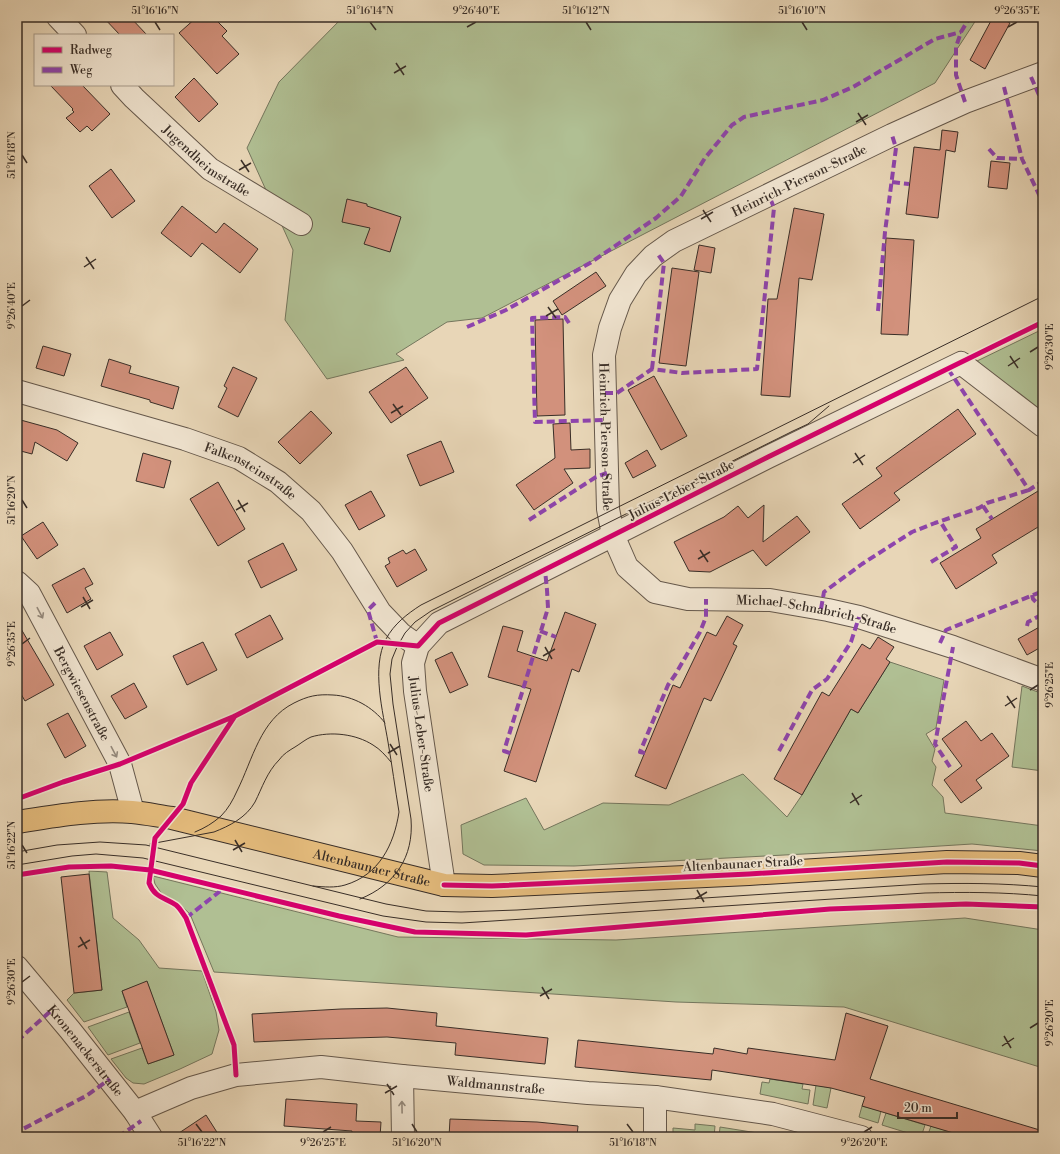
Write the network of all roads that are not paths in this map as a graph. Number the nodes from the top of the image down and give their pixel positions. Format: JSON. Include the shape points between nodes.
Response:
{"nodes":[{"id":1,"x":58,"y":17,"type":"edge"},
{"id":2,"x":74,"y":34,"type":"edge"},
{"id":3,"x":1043,"y":73,"type":"edge"},
{"id":4,"x":123,"y":86,"type":"edge"},
{"id":5,"x":301,"y":224,"type":"dead end"},
{"id":6,"x":17,"y":391,"type":"edge"},
{"id":7,"x":1043,"y":426,"type":"edge"},
{"id":8,"x":613,"y":535,"type":"junction"},
{"id":9,"x":17,"y":582,"type":"edge"},
{"id":10,"x":418,"y":646,"type":"junction"},
{"id":11,"x":1043,"y":680,"type":"edge"},
{"id":12,"x":133,"y":812,"type":"junction"},
{"id":13,"x":17,"y":822,"type":"edge"},
{"id":14,"x":1043,"y":866,"type":"edge"},
{"id":15,"x":444,"y":885,"type":"junction"},
{"id":16,"x":17,"y":967,"type":"edge"},
{"id":17,"x":402,"y":1076,"type":"junction"},
{"id":18,"x":654,"y":1097,"type":"junction"},
{"id":19,"x":135,"y":1112,"type":"junction"},
{"id":20,"x":151,"y":1137,"type":"edge"},
{"id":21,"x":403,"y":1137,"type":"edge"},
{"id":22,"x":655,"y":1137,"type":"edge"},
{"id":23,"x":860,"y":1137,"type":"edge"}],
"edges":[{"from":1,"to":2,"type":"street"},
{"from":3,"to":8,"type":"street","name":"Heinrich-Pierson-Straße","via":[[983,94],[885,138],[674,241],[653,256],[636,274],[620,300],[604,355],[608,509]]},
{"from":4,"to":5,"type":"street","name":"Jugendheimstraße","via":[[210,169]]},
{"from":6,"to":10,"type":"street","name":"Falkensteinstraße","via":[[185,439],[239,458],[278,482],[311,511],[342,551],[380,612],[401,634]]},
{"from":7,"to":8,"type":"street","name":"Julius-Leber-Straße","via":[[961,363]]},
{"from":8,"to":10,"type":"street","name":"Julius-Leber-Straße","via":[[439,623]]},
{"from":8,"to":11,"type":"street","name":"Michael-Schnabrich-Straße","via":[[627,567],[655,592],[688,599],[770,600],[859,617]]},
{"from":9,"to":12,"type":"street","name":"Bergwiesenstraße","one_way":true,"via":[[29,593],[120,764]]},
{"from":10,"to":15,"type":"street","name":"Julius-Leber-Straße","via":[[413,663],[415,691]]},
{"from":12,"to":13,"type":"main road","name":"Altenbaunaer Straße","via":[[100,811]]},
{"from":12,"to":15,"type":"main road","name":"Altenbaunaer Straße","via":[[172,818]]},
{"from":14,"to":15,"type":"main road","name":"Altenbaunaer Straße","via":[[947,862],[492,886]]},
{"from":16,"to":19,"type":"street","name":"Kronenackerstraße"},
{"from":17,"to":18,"type":"street","name":"Waldmannstraße"},
{"from":17,"to":19,"type":"street","name":"Waldmannstraße","via":[[321,1067],[236,1075],[191,1088]]},
{"from":21,"to":17,"type":"street","one_way":true},
{"from":18,"to":22,"type":"street"},
{"from":18,"to":23,"type":"street","name":"Waldmannstraße","via":[[773,1114]]},
{"from":19,"to":20,"type":"street","name":"Kronenackerstraße"}]}
